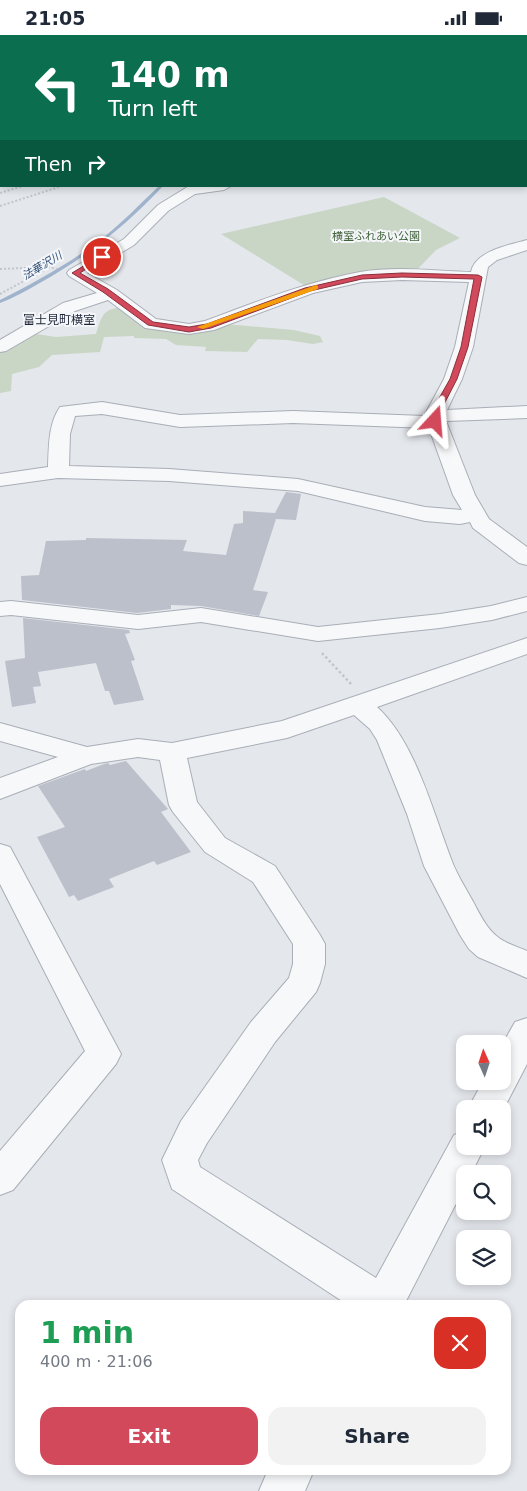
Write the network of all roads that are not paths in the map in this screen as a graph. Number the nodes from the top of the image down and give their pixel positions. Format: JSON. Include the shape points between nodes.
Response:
{"nodes":[{"id":1,"x":217,"y":187,"type":"edge"},
{"id":2,"x":527,"y":245,"type":"edge"},
{"id":3,"x":478,"y":277,"type":"junction"},
{"id":4,"x":111,"y":295,"type":"junction"},
{"id":5,"x":0,"y":347,"type":"edge"},
{"id":6,"x":527,"y":412,"type":"edge"},
{"id":7,"x":434,"y":419,"type":"junction"},
{"id":8,"x":58,"y":472,"type":"junction"},
{"id":9,"x":0,"y":480,"type":"edge"},
{"id":10,"x":476,"y":515,"type":"junction"},
{"id":11,"x":527,"y":558,"type":"edge"},
{"id":12,"x":527,"y":604,"type":"edge"},
{"id":13,"x":0,"y":609,"type":"edge"},
{"id":14,"x":527,"y":645,"type":"edge"},
{"id":15,"x":362,"y":702,"type":"junction"},
{"id":16,"x":0,"y":732,"type":"edge"},
{"id":17,"x":172,"y":752,"type":"junction"},
{"id":18,"x":86,"y":756,"type":"junction"},
{"id":19,"x":0,"y":789,"type":"edge"},
{"id":20,"x":0,"y":855,"type":"edge"},
{"id":21,"x":527,"y":965,"type":"edge"},
{"id":22,"x":527,"y":1031,"type":"edge"},
{"id":23,"x":511,"y":1062,"type":"edge"},
{"id":24,"x":462,"y":1155,"type":"edge"},
{"id":25,"x":0,"y":1178,"type":"edge"},
{"id":26,"x":375,"y":1300,"type":"edge"},
{"id":27,"x":386,"y":1300,"type":"edge"},
{"id":28,"x":289,"y":1475,"type":"edge"},
{"id":29,"x":280,"y":1491,"type":"edge"}],
"edges":[{"from":1,"to":4,"type":"street","via":[[190,191],[163,208],[130,242],[75,273]]},
{"from":2,"to":3,"type":"street","via":[[491,257],[480,265]]},
{"from":3,"to":4,"type":"street","via":[[362,277],[308,289],[208,326],[189,329],[151,324]]},
{"from":3,"to":7,"type":"street","via":[[464,347]]},
{"from":4,"to":5,"type":"street","via":[[69,307]]},
{"from":6,"to":7,"type":"street"},
{"from":7,"to":8,"type":"street","via":[[293,417],[180,421],[102,408],[67,411],[60,434]]},
{"from":7,"to":10,"type":"street","via":[[464,495]]},
{"from":8,"to":9,"type":"street"},
{"from":8,"to":10,"type":"street","via":[[170,475],[298,485],[425,514]]},
{"from":10,"to":11,"type":"street","via":[[481,523]]},
{"from":12,"to":13,"type":"street","via":[[440,621],[318,634],[201,615],[138,622]]},
{"from":14,"to":15,"type":"street"},
{"from":15,"to":17,"type":"street","via":[[287,729]]},
{"from":15,"to":21,"type":"street","via":[[390,737],[422,814],[439,866],[471,927],[489,948]]},
{"from":16,"to":18,"type":"street"},
{"from":17,"to":18,"type":"street","via":[[138,748]]},
{"from":17,"to":26,"type":"street","via":[[183,805],[215,845],[264,874],[309,945],[304,983],[263,1032],[194,1131],[180,1160],[185,1177]]},
{"from":18,"to":19,"type":"street"},
{"from":20,"to":25,"type":"street","via":[[104,1054]]},
{"from":22,"to":23,"type":"street"},
{"from":24,"to":27,"type":"street"},
{"from":28,"to":29,"type":"street"}]}
